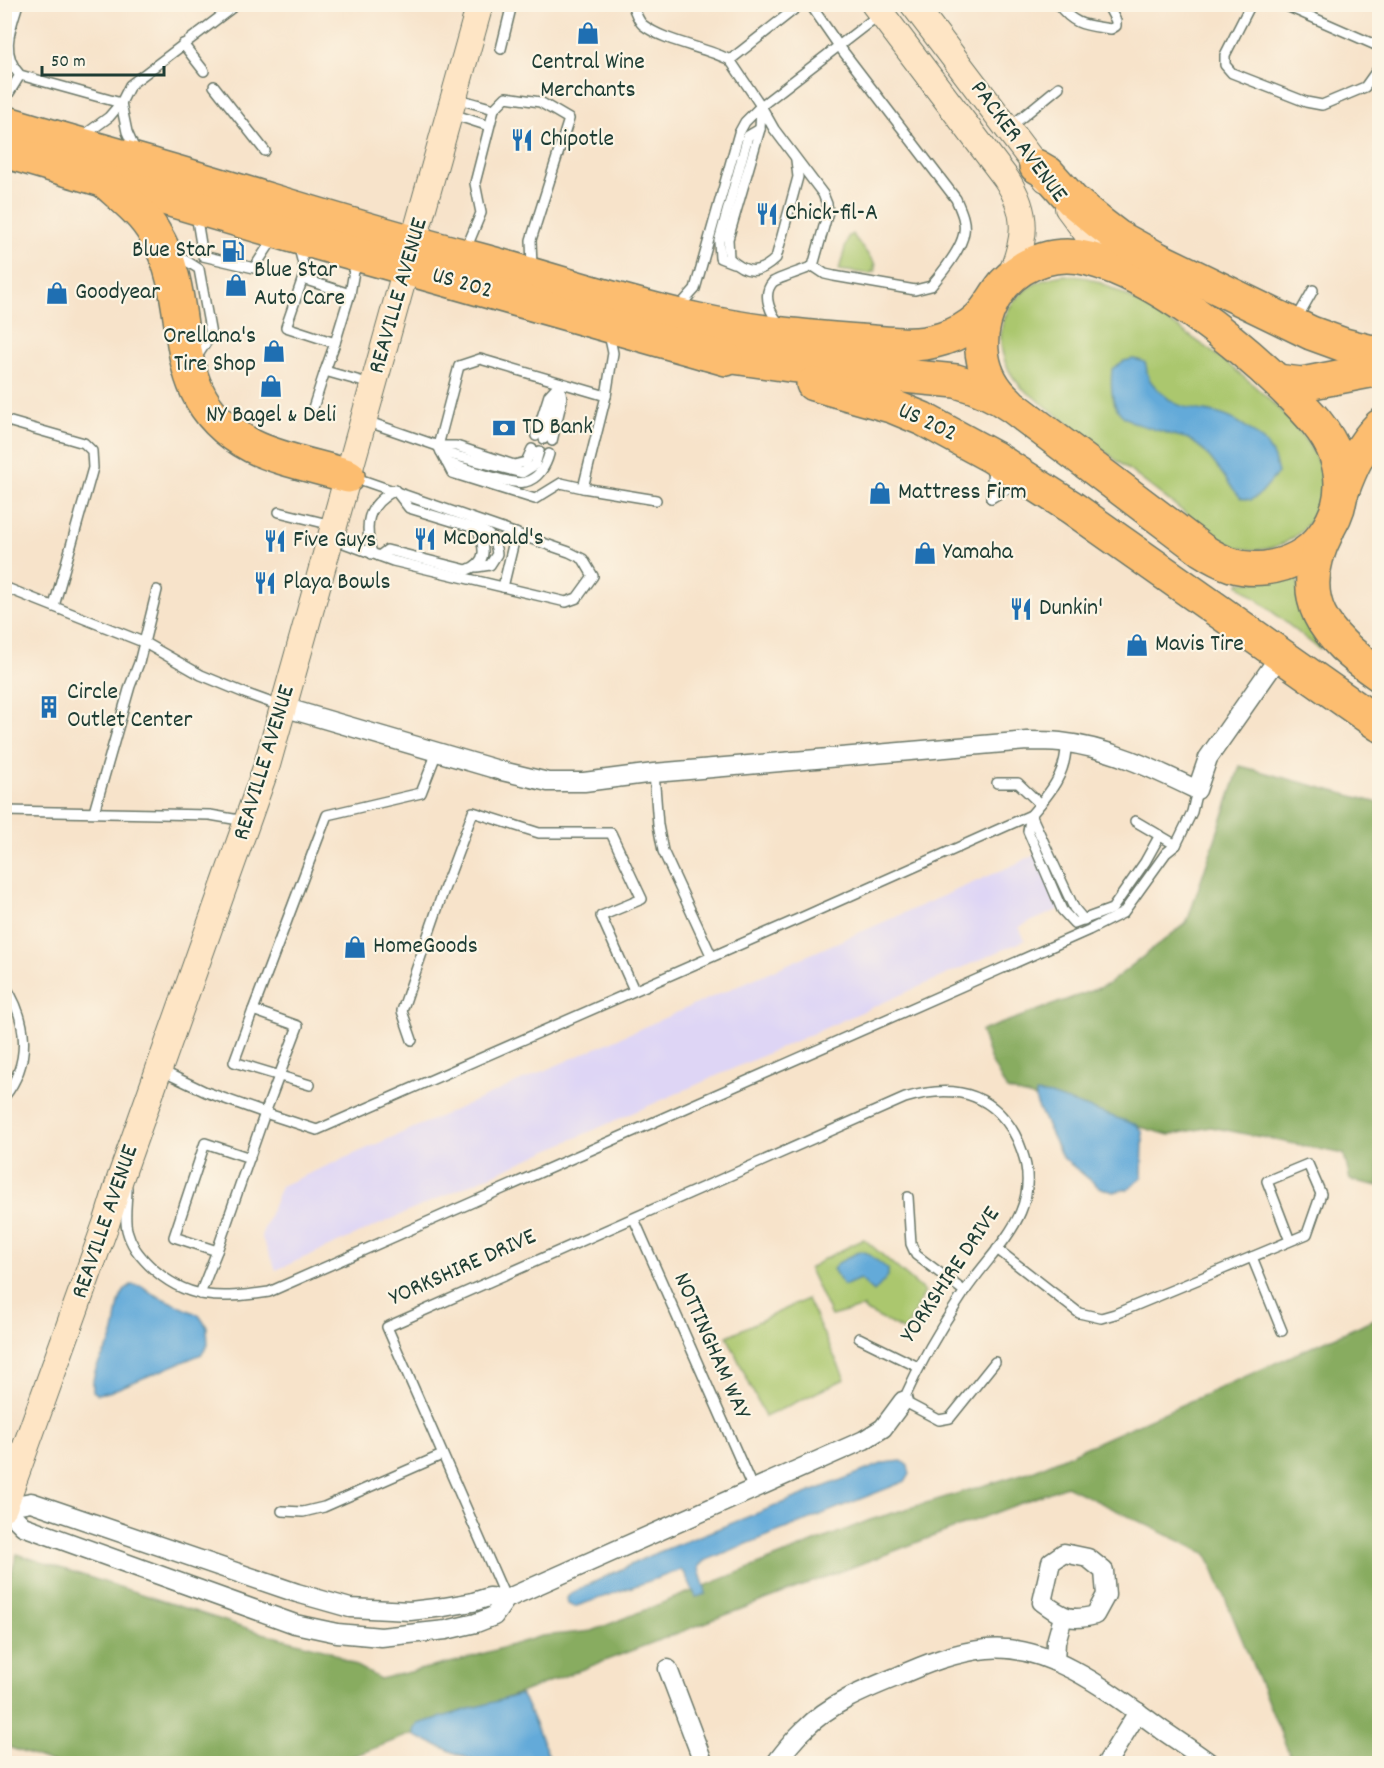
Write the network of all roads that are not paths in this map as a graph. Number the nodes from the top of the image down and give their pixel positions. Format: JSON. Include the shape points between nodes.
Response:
{"nodes":[{"id":1,"x":18,"y":4,"type":"edge"},
{"id":2,"x":237,"y":4,"type":"edge"},
{"id":3,"x":480,"y":4,"type":"edge"},
{"id":4,"x":512,"y":4,"type":"edge"},
{"id":5,"x":632,"y":4,"type":"edge"},
{"id":6,"x":801,"y":4,"type":"edge"},
{"id":7,"x":810,"y":4,"type":"edge"},
{"id":8,"x":913,"y":4,"type":"edge"},
{"id":9,"x":1058,"y":4,"type":"edge"},
{"id":10,"x":1107,"y":4,"type":"edge"},
{"id":11,"x":1251,"y":4,"type":"edge"},
{"id":12,"x":1282,"y":4,"type":"edge"},
{"id":13,"x":877,"y":9,"type":"edge"},
{"id":14,"x":183,"y":44,"type":"junction"},
{"id":15,"x":839,"y":46,"type":"junction"},
{"id":16,"x":1380,"y":47,"type":"edge"},
{"id":17,"x":501,"y":49,"type":"dead end"},
{"id":18,"x":730,"y":60,"type":"junction"},
{"id":19,"x":1380,"y":66,"type":"edge"},
{"id":20,"x":204,"y":71,"type":"dead end"},
{"id":21,"x":20,"y":75,"type":"junction"},
{"id":22,"x":214,"y":86,"type":"dead end"},
{"id":23,"x":1059,"y":87,"type":"dead end"},
{"id":24,"x":4,"y":101,"type":"edge"},
{"id":25,"x":122,"y":103,"type":"junction"},
{"id":26,"x":452,"y":106,"type":"junction"},
{"id":27,"x":761,"y":106,"type":"junction"},
{"id":28,"x":494,"y":109,"type":"junction"},
{"id":29,"x":1001,"y":120,"type":"junction"},
{"id":30,"x":4,"y":122,"type":"edge"},
{"id":31,"x":489,"y":126,"type":"junction"},
{"id":32,"x":970,"y":132,"type":"junction"},
{"id":33,"x":758,"y":134,"type":"junction"},
{"id":34,"x":779,"y":136,"type":"junction"},
{"id":35,"x":74,"y":143,"type":"junction"},
{"id":36,"x":4,"y":151,"type":"edge"},
{"id":37,"x":265,"y":151,"type":"dead end"},
{"id":38,"x":796,"y":159,"type":"junction"},
{"id":39,"x":142,"y":163,"type":"junction"},
{"id":40,"x":1036,"y":166,"type":"junction"},
{"id":41,"x":102,"y":179,"type":"junction"},
{"id":42,"x":194,"y":206,"type":"junction"},
{"id":43,"x":287,"y":234,"type":"junction"},
{"id":44,"x":160,"y":243,"type":"junction"},
{"id":45,"x":410,"y":255,"type":"junction"},
{"id":46,"x":463,"y":255,"type":"junction"},
{"id":47,"x":203,"y":256,"type":"junction"},
{"id":48,"x":366,"y":256,"type":"junction"},
{"id":49,"x":813,"y":266,"type":"junction"},
{"id":50,"x":199,"y":269,"type":"junction"},
{"id":51,"x":1128,"y":274,"type":"junction"},
{"id":52,"x":532,"y":276,"type":"junction"},
{"id":53,"x":303,"y":279,"type":"junction"},
{"id":54,"x":1001,"y":290,"type":"junction"},
{"id":55,"x":1313,"y":290,"type":"dead end"},
{"id":56,"x":350,"y":294,"type":"junction"},
{"id":57,"x":673,"y":314,"type":"junction"},
{"id":58,"x":607,"y":324,"type":"junction"},
{"id":59,"x":1293,"y":325,"type":"junction"},
{"id":60,"x":788,"y":334,"type":"junction"},
{"id":61,"x":335,"y":343,"type":"junction"},
{"id":62,"x":705,"y":353,"type":"junction"},
{"id":63,"x":1380,"y":354,"type":"edge"},
{"id":64,"x":1380,"y":369,"type":"edge"},
{"id":65,"x":188,"y":370,"type":"junction"},
{"id":66,"x":325,"y":371,"type":"junction"},
{"id":67,"x":1277,"y":381,"type":"junction"},
{"id":68,"x":560,"y":383,"type":"junction"},
{"id":69,"x":374,"y":385,"type":"junction"},
{"id":70,"x":606,"y":396,"type":"junction"},
{"id":71,"x":1013,"y":407,"type":"junction"},
{"id":72,"x":313,"y":408,"type":"dead end"},
{"id":73,"x":4,"y":420,"type":"edge"},
{"id":74,"x":364,"y":420,"type":"junction"},
{"id":75,"x":1380,"y":426,"type":"edge"},
{"id":76,"x":439,"y":449,"type":"junction"},
{"id":77,"x":446,"y":462,"type":"junction"},
{"id":78,"x":348,"y":476,"type":"junction"},
{"id":79,"x":583,"y":488,"type":"junction"},
{"id":80,"x":395,"y":490,"type":"junction"},
{"id":81,"x":1123,"y":491,"type":"junction"},
{"id":82,"x":1342,"y":494,"type":"junction"},
{"id":83,"x":656,"y":500,"type":"dead end"},
{"id":84,"x":279,"y":512,"type":"dead end"},
{"id":85,"x":1329,"y":528,"type":"junction"},
{"id":86,"x":478,"y":529,"type":"junction"},
{"id":87,"x":332,"y":532,"type":"junction"},
{"id":88,"x":516,"y":533,"type":"junction"},
{"id":89,"x":376,"y":555,"type":"junction"},
{"id":90,"x":477,"y":567,"type":"junction"},
{"id":91,"x":503,"y":586,"type":"junction"},
{"id":92,"x":4,"y":587,"type":"edge"},
{"id":93,"x":157,"y":590,"type":"dead end"},
{"id":94,"x":54,"y":606,"type":"junction"},
{"id":95,"x":143,"y":642,"type":"junction"},
{"id":96,"x":1281,"y":654,"type":"junction"},
{"id":97,"x":1380,"y":675,"type":"edge"},
{"id":98,"x":1380,"y":705,"type":"edge"},
{"id":99,"x":283,"y":707,"type":"junction"},
{"id":100,"x":1380,"y":725,"type":"edge"},
{"id":101,"x":1066,"y":743,"type":"junction"},
{"id":102,"x":437,"y":752,"type":"junction"},
{"id":103,"x":654,"y":773,"type":"junction"},
{"id":104,"x":997,"y":783,"type":"dead end"},
{"id":105,"x":1197,"y":790,"type":"junction"},
{"id":106,"x":1040,"y":804,"type":"junction"},
{"id":107,"x":4,"y":811,"type":"edge"},
{"id":108,"x":94,"y":812,"type":"junction"},
{"id":109,"x":1030,"y":815,"type":"junction"},
{"id":110,"x":248,"y":821,"type":"junction"},
{"id":111,"x":1135,"y":821,"type":"dead end"},
{"id":112,"x":1160,"y":835,"type":"junction"},
{"id":113,"x":1176,"y":844,"type":"junction"},
{"id":114,"x":711,"y":955,"type":"junction"},
{"id":115,"x":4,"y":984,"type":"edge"},
{"id":116,"x":634,"y":990,"type":"junction"},
{"id":117,"x":253,"y":1010,"type":"junction"},
{"id":118,"x":412,"y":1040,"type":"dead end"},
{"id":119,"x":159,"y":1070,"type":"junction"},
{"id":120,"x":279,"y":1076,"type":"junction"},
{"id":121,"x":310,"y":1085,"type":"dead end"},
{"id":122,"x":4,"y":1097,"type":"edge"},
{"id":123,"x":265,"y":1113,"type":"junction"},
{"id":124,"x":129,"y":1153,"type":"junction"},
{"id":125,"x":250,"y":1158,"type":"junction"},
{"id":126,"x":908,"y":1197,"type":"dead end"},
{"id":127,"x":633,"y":1218,"type":"junction"},
{"id":128,"x":1290,"y":1241,"type":"junction"},
{"id":129,"x":997,"y":1249,"type":"junction"},
{"id":130,"x":217,"y":1251,"type":"junction"},
{"id":131,"x":1252,"y":1257,"type":"junction"},
{"id":132,"x":964,"y":1291,"type":"junction"},
{"id":133,"x":200,"y":1294,"type":"junction"},
{"id":134,"x":1282,"y":1331,"type":"dead end"},
{"id":135,"x":859,"y":1338,"type":"dead end"},
{"id":136,"x":995,"y":1362,"type":"dead end"},
{"id":137,"x":918,"y":1367,"type":"junction"},
{"id":138,"x":903,"y":1401,"type":"junction"},
{"id":139,"x":442,"y":1455,"type":"junction"},
{"id":140,"x":753,"y":1490,"type":"junction"},
{"id":141,"x":4,"y":1507,"type":"edge"},
{"id":142,"x":282,"y":1511,"type":"dead end"},
{"id":143,"x":507,"y":1599,"type":"junction"},
{"id":144,"x":1063,"y":1617,"type":"dead end"},
{"id":145,"x":1056,"y":1662,"type":"junction"},
{"id":146,"x":668,"y":1669,"type":"dead end"},
{"id":147,"x":1138,"y":1712,"type":"junction"},
{"id":148,"x":704,"y":1764,"type":"edge"},
{"id":149,"x":775,"y":1764,"type":"edge"},
{"id":150,"x":1106,"y":1764,"type":"edge"},
{"id":151,"x":1211,"y":1764,"type":"edge"}],
"edges":[{"from":1,"to":21,"type":"lane","via":[[6,46],[13,68]]},
{"from":2,"to":14,"type":"lane"},
{"from":3,"to":26,"type":"street","name":"REAVILLE AVENUE"},
{"from":4,"to":17,"type":"lane"},
{"from":5,"to":18,"type":"lane","via":[[642,24]]},
{"from":6,"to":18,"type":"lane"},
{"from":7,"to":15,"type":"lane"},
{"from":8,"to":29,"type":"street","name":"PACKER AVENUE"},
{"from":9,"to":10,"type":"lane","via":[[1075,22],[1111,29],[1116,21]]},
{"from":11,"to":19,"type":"lane","via":[[1225,55],[1225,64],[1232,73],[1322,105],[1365,87]]},
{"from":12,"to":16,"type":"lane"},
{"from":13,"to":15,"type":"lane"},
{"from":13,"to":32,"type":"street","name":"PACKER AVENUE"},
{"from":14,"to":20,"type":"lane"},
{"from":14,"to":25,"type":"lane","via":[[130,85]]},
{"from":15,"to":27,"type":"lane"},
{"from":15,"to":49,"type":"lane","via":[[956,199],[964,218],[964,233],[931,286],[915,290],[825,274]]},
{"from":18,"to":27,"type":"lane"},
{"from":21,"to":24,"type":"lane"},
{"from":21,"to":25,"type":"lane"},
{"from":22,"to":37,"type":"lane"},
{"from":23,"to":29,"type":"lane"},
{"from":25,"to":35,"type":"lane"},
{"from":25,"to":39,"type":"lane","via":[[127,132]]},
{"from":26,"to":28,"type":"lane"},
{"from":26,"to":31,"type":"lane"},
{"from":26,"to":45,"type":"street","name":"REAVILLE AVENUE"},
{"from":27,"to":33,"type":"lane"},
{"from":27,"to":34,"type":"lane"},
{"from":27,"to":57,"type":"lane","via":[[739,133],[695,289]]},
{"from":28,"to":31,"type":"lane"},
{"from":28,"to":52,"type":"lane","via":[[506,97],[540,102],[569,118],[531,240]]},
{"from":29,"to":32,"type":"street"},
{"from":29,"to":40,"type":"street","name":"PACKER AVENUE"},
{"from":30,"to":35,"type":"highway","number":"US 202"},
{"from":31,"to":46,"type":"lane","via":[[475,183],[481,213]]},
{"from":32,"to":54,"type":"street","name":"PACKER AVENUE","via":[[1012,187],[1023,214],[1022,244]]},
{"from":33,"to":34,"type":"lane"},
{"from":33,"to":38,"type":"lane","via":[[748,136],[719,241],[720,258],[756,271],[776,258],[798,177]]},
{"from":34,"to":38,"type":"lane"},
{"from":35,"to":39,"type":"highway","number":"US 202"},
{"from":36,"to":41,"type":"highway","number":"US 202"},
{"from":38,"to":49,"type":"lane","via":[[828,204]]},
{"from":39,"to":45,"type":"highway","number":"US 202"},
{"from":40,"to":51,"type":"street","name":"PACKER AVENUE","via":[[1094,243]]},
{"from":40,"to":59,"type":"highway","via":[[1118,237]]},
{"from":41,"to":42,"type":"highway","number":"US 202"},
{"from":41,"to":44,"type":"highway","via":[[138,211]]},
{"from":42,"to":43,"type":"highway","number":"US 202"},
{"from":42,"to":47,"type":"lane"},
{"from":43,"to":47,"type":"lane","via":[[254,268]]},
{"from":43,"to":48,"type":"highway","number":"US 202"},
{"from":43,"to":53,"type":"lane","via":[[305,272]]},
{"from":44,"to":50,"type":"lane"},
{"from":44,"to":65,"type":"highway","via":[[174,286]]},
{"from":45,"to":46,"type":"highway","name":"US 202","number":"US 202"},
{"from":45,"to":48,"type":"highway","number":"US 202"},
{"from":45,"to":58,"type":"highway","name":"US 202","number":"US 202"},
{"from":45,"to":69,"type":"street","name":"REAVILLE AVENUE"},
{"from":46,"to":52,"type":"highway","name":"US 202","number":"US 202"},
{"from":47,"to":50,"type":"lane"},
{"from":48,"to":56,"type":"lane","via":[[354,271]]},
{"from":49,"to":60,"type":"lane","via":[[774,282],[768,293],[774,318]]},
{"from":50,"to":65,"type":"lane","via":[[211,335]]},
{"from":51,"to":54,"type":"highway","name":"US 202","number":"US 202","via":[[1091,260],[1062,256],[1034,262]]},
{"from":51,"to":67,"type":"highway","name":"US 202","number":"US 202","via":[[1229,338]]},
{"from":52,"to":57,"type":"highway","name":"US 202","number":"US 202"},
{"from":53,"to":56,"type":"lane"},
{"from":53,"to":61,"type":"lane","via":[[286,327]]},
{"from":54,"to":60,"type":"highway","name":"US 202","number":"US 202","via":[[980,316],[962,330],[917,344]]},
{"from":54,"to":71,"type":"highway","via":[[982,325],[983,362],[997,391]]},
{"from":55,"to":59,"type":"lane"},
{"from":56,"to":61,"type":"lane"},
{"from":57,"to":60,"type":"highway","name":"US 202","number":"US 202"},
{"from":58,"to":62,"type":"highway","name":"US 202","number":"US 202"},
{"from":58,"to":70,"type":"lane","via":[[613,353]]},
{"from":59,"to":63,"type":"highway","via":[[1328,340]]},
{"from":61,"to":66,"type":"lane"},
{"from":62,"to":71,"type":"highway","via":[[956,381],[994,394]]},
{"from":62,"to":96,"type":"highway","name":"US 202","number":"US 202","via":[[894,406],[942,428],[1027,477]]},
{"from":64,"to":67,"type":"highway","via":[[1302,384]]},
{"from":65,"to":78,"type":"highway","via":[[197,395],[231,433],[275,455]]},
{"from":66,"to":69,"type":"lane"},
{"from":66,"to":72,"type":"lane"},
{"from":67,"to":82,"type":"highway","number":"US 202","via":[[1331,444],[1340,470]]},
{"from":68,"to":68,"type":"lane","via":[[549,394],[544,439],[562,400]]},
{"from":68,"to":70,"type":"lane"},
{"from":68,"to":76,"type":"lane","via":[[480,359],[459,366]]},
{"from":69,"to":74,"type":"street","name":"REAVILLE AVENUE"},
{"from":70,"to":79,"type":"lane"},
{"from":71,"to":81,"type":"highway"},
{"from":73,"to":94,"type":"lane","via":[[84,443],[93,451],[93,468]]},
{"from":74,"to":76,"type":"lane"},
{"from":74,"to":78,"type":"street","name":"REAVILLE AVENUE"},
{"from":75,"to":82,"type":"highway","via":[[1357,456]]},
{"from":76,"to":77,"type":"lane"},
{"from":76,"to":77,"type":"lane","via":[[456,446],[514,465],[540,452],[546,463],[538,475],[524,483]]},
{"from":77,"to":79,"type":"lane","via":[[452,473],[536,499],[561,483]]},
{"from":78,"to":80,"type":"lane"},
{"from":78,"to":87,"type":"street","name":"REAVILLE AVENUE"},
{"from":79,"to":83,"type":"lane"},
{"from":80,"to":86,"type":"lane","via":[[409,508]]},
{"from":80,"to":88,"type":"lane"},
{"from":80,"to":89,"type":"lane","via":[[379,499],[368,519],[367,534]]},
{"from":81,"to":85,"type":"highway","via":[[1202,550],[1241,568],[1286,564],[1318,543]]},
{"from":81,"to":98,"type":"highway","via":[[1160,538]]},
{"from":82,"to":85,"type":"highway","number":"US 202"},
{"from":84,"to":87,"type":"lane"},
{"from":85,"to":97,"type":"highway","number":"US 202","via":[[1314,568],[1313,590],[1318,611],[1335,639]]},
{"from":86,"to":90,"type":"lane","via":[[484,546]]},
{"from":86,"to":90,"type":"lane","via":[[489,533],[497,554],[490,565]]},
{"from":87,"to":89,"type":"lane"},
{"from":87,"to":99,"type":"street","name":"REAVILLE AVENUE"},
{"from":88,"to":91,"type":"lane"},
{"from":88,"to":91,"type":"lane","via":[[583,559],[593,576],[577,598],[566,602]]},
{"from":89,"to":90,"type":"lane","via":[[387,550],[467,570]]},
{"from":89,"to":91,"type":"lane"},
{"from":92,"to":94,"type":"lane"},
{"from":93,"to":95,"type":"lane"},
{"from":94,"to":95,"type":"lane"},
{"from":95,"to":99,"type":"lane","via":[[201,675]]},
{"from":95,"to":108,"type":"lane"},
{"from":96,"to":100,"type":"highway","name":"US 202","number":"US 202"},
{"from":96,"to":105,"type":"street","via":[[1208,758]]},
{"from":99,"to":102,"type":"street"},
{"from":99,"to":110,"type":"street","name":"REAVILLE AVENUE"},
{"from":101,"to":103,"type":"street","via":[[1026,741]]},
{"from":101,"to":105,"type":"street","via":[[1115,754]]},
{"from":101,"to":106,"type":"lane","via":[[1067,759]]},
{"from":102,"to":103,"type":"street","via":[[548,782],[584,782]]},
{"from":102,"to":117,"type":"lane","via":[[421,793],[327,815]]},
{"from":103,"to":114,"type":"lane","via":[[663,851]]},
{"from":104,"to":106,"type":"lane","via":[[1018,783]]},
{"from":105,"to":113,"type":"lane","via":[[1192,812]]},
{"from":106,"to":109,"type":"lane"},
{"from":107,"to":108,"type":"lane"},
{"from":108,"to":110,"type":"lane","via":[[210,815]]},
{"from":109,"to":112,"type":"lane","via":[[1074,908],[1084,920],[1112,909]]},
{"from":109,"to":114,"type":"lane"},
{"from":110,"to":119,"type":"street","name":"REAVILLE AVENUE"},
{"from":111,"to":112,"type":"lane"},
{"from":112,"to":113,"type":"lane"},
{"from":113,"to":133,"type":"lane","via":[[1123,913],[1089,930],[269,1292],[236,1296]]},
{"from":114,"to":116,"type":"lane"},
{"from":115,"to":122,"type":"lane","via":[[21,1017],[24,1037],[16,1079]]},
{"from":116,"to":118,"type":"lane","via":[[601,916],[642,899],[611,833],[539,833],[473,813],[402,1011]]},
{"from":116,"to":123,"type":"lane","via":[[317,1130]]},
{"from":117,"to":120,"type":"lane","via":[[298,1026]]},
{"from":117,"to":120,"type":"lane","via":[[234,1062]]},
{"from":119,"to":123,"type":"lane"},
{"from":119,"to":124,"type":"street","name":"REAVILLE AVENUE"},
{"from":120,"to":121,"type":"lane"},
{"from":120,"to":123,"type":"lane"},
{"from":123,"to":125,"type":"lane"},
{"from":124,"to":133,"type":"lane","via":[[127,1229],[136,1252],[164,1279]]},
{"from":124,"to":141,"type":"street","name":"REAVILLE AVENUE"},
{"from":125,"to":130,"type":"lane"},
{"from":125,"to":130,"type":"lane","via":[[205,1143],[174,1237]]},
{"from":126,"to":132,"type":"lane","via":[[911,1244],[916,1254]]},
{"from":127,"to":129,"type":"lane","name":"YORKSHIRE DRIVE","via":[[905,1098],[943,1090],[980,1099],[996,1110],[1009,1123],[1026,1163],[1025,1205]]},
{"from":127,"to":139,"type":"lane","name":"YORKSHIRE DRIVE","via":[[387,1327]]},
{"from":127,"to":140,"type":"lane","name":"NOTTINGHAM WAY"},
{"from":128,"to":128,"type":"lane","via":[[1307,1234],[1321,1194],[1308,1164],[1267,1181]]},
{"from":128,"to":131,"type":"lane"},
{"from":129,"to":131,"type":"lane","via":[[1079,1313],[1101,1318]]},
{"from":129,"to":132,"type":"lane","name":"YORKSHIRE DRIVE"},
{"from":130,"to":133,"type":"lane"},
{"from":131,"to":134,"type":"lane"},
{"from":132,"to":137,"type":"lane","name":"YORKSHIRE DRIVE"},
{"from":135,"to":137,"type":"lane"},
{"from":136,"to":138,"type":"lane","via":[[950,1418],[939,1420]]},
{"from":137,"to":138,"type":"lane","name":"YORKSHIRE DRIVE"},
{"from":138,"to":140,"type":"street","name":"YORKSHIRE DRIVE","via":[[876,1434]]},
{"from":139,"to":142,"type":"lane","via":[[324,1507]]},
{"from":139,"to":143,"type":"lane"},
{"from":140,"to":143,"type":"street","name":"YORKSHIRE DRIVE"},
{"from":141,"to":143,"type":"street","name":"YORKSHIRE DRIVE","via":[[31,1502],[350,1608],[410,1611],[489,1597]]},
{"from":141,"to":143,"type":"street","name":"YORKSHIRE DRIVE","via":[[23,1526],[295,1624],[337,1633],[381,1636],[446,1630],[494,1616]]},
{"from":144,"to":145,"type":"street","via":[[1056,1642]]},
{"from":145,"to":147,"type":"street"},
{"from":145,"to":149,"type":"street","via":[[990,1648],[919,1667],[827,1711],[806,1727]]},
{"from":146,"to":148,"type":"street"},
{"from":147,"to":150,"type":"street"},
{"from":147,"to":151,"type":"street"}]}
